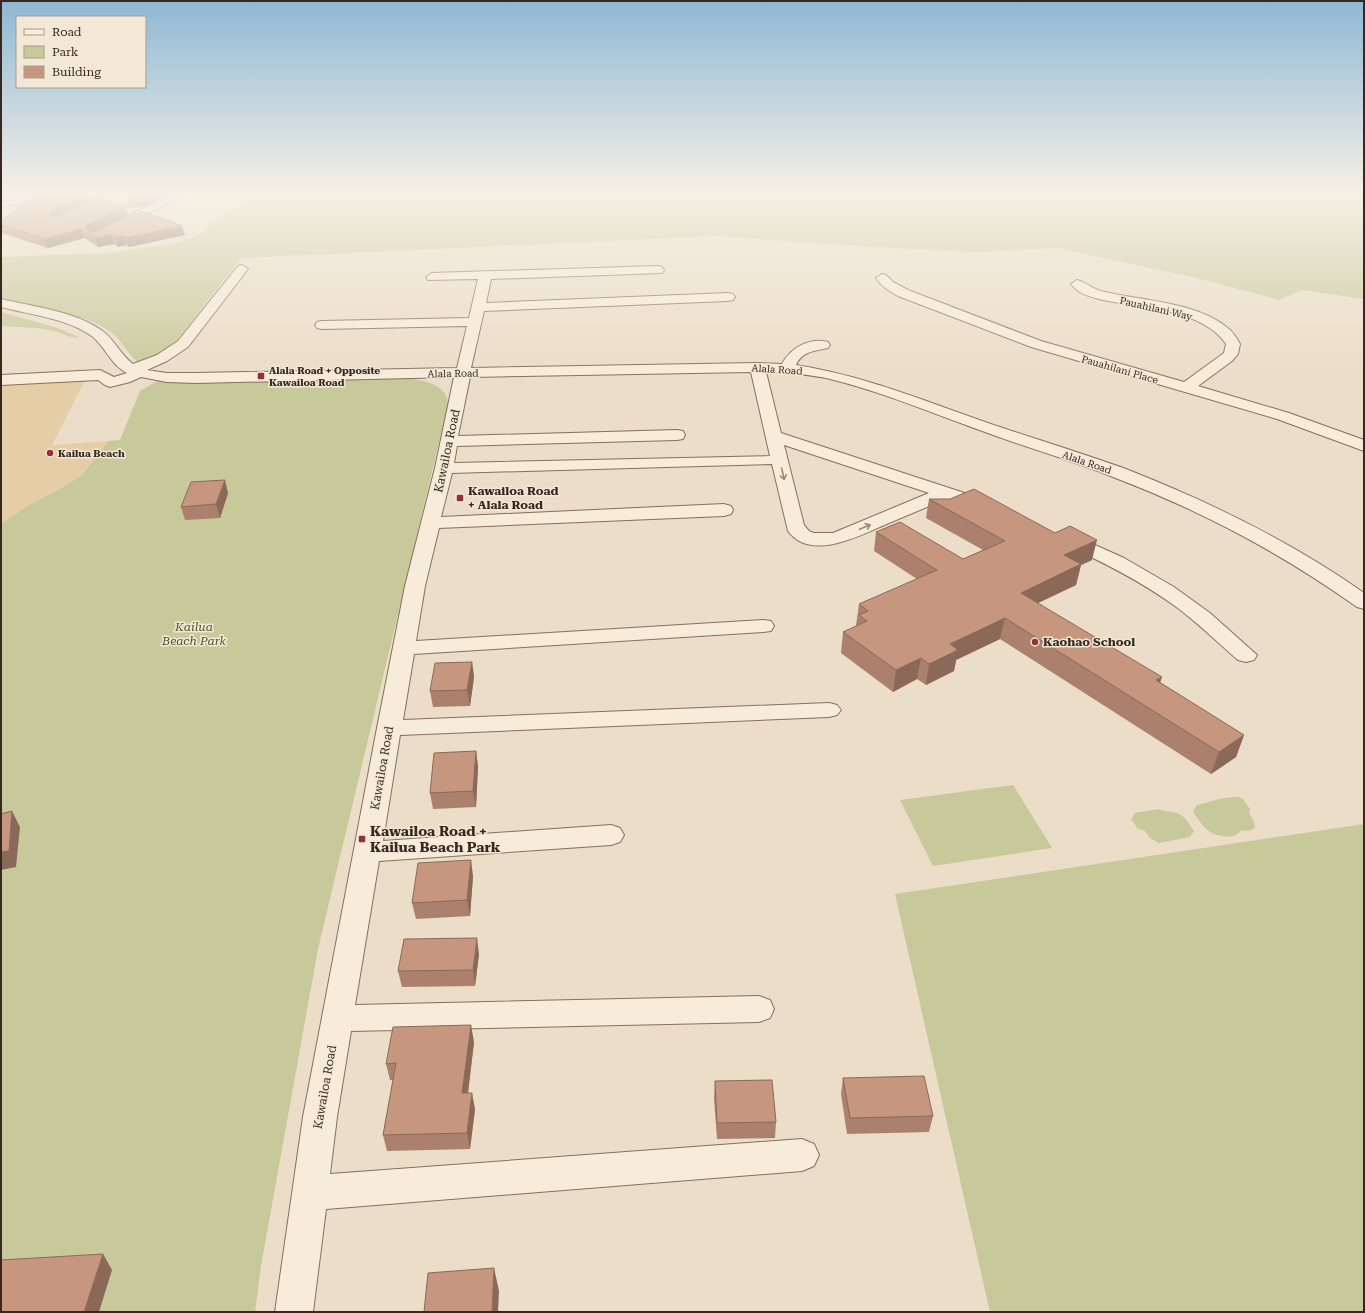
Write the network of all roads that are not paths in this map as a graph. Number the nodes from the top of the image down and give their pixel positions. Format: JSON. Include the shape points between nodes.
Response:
{"nodes":[{"id":1,"x":242,"y":269,"type":"dead end"},
{"id":2,"x":658,"y":270,"type":"dead end"},
{"id":3,"x":485,"y":276,"type":"junction"},
{"id":4,"x":432,"y":277,"type":"dead end"},
{"id":5,"x":882,"y":278,"type":"dead end"},
{"id":6,"x":1078,"y":284,"type":"dead end"},
{"id":7,"x":728,"y":297,"type":"dead end"},
{"id":8,"x":1,"y":303,"type":"edge"},
{"id":9,"x":479,"y":307,"type":"junction"},
{"id":10,"x":475,"y":322,"type":"junction"},
{"id":11,"x":322,"y":325,"type":"dead end"},
{"id":12,"x":823,"y":345,"type":"dead end"},
{"id":13,"x":758,"y":367,"type":"junction"},
{"id":14,"x":787,"y":368,"type":"junction"},
{"id":15,"x":137,"y":371,"type":"junction"},
{"id":16,"x":464,"y":372,"type":"junction"},
{"id":17,"x":401,"y":374,"type":"junction"},
{"id":18,"x":1,"y":380,"type":"edge"},
{"id":19,"x":1186,"y":388,"type":"junction"},
{"id":20,"x":457,"y":399,"type":"junction"},
{"id":21,"x":677,"y":435,"type":"dead end"},
{"id":22,"x":774,"y":436,"type":"junction"},
{"id":23,"x":449,"y":441,"type":"junction"},
{"id":24,"x":1364,"y":446,"type":"edge"},
{"id":25,"x":766,"y":460,"type":"dead end"},
{"id":26,"x":444,"y":468,"type":"junction"},
{"id":27,"x":946,"y":492,"type":"junction"},
{"id":28,"x":724,"y":510,"type":"dead end"},
{"id":29,"x":1001,"y":512,"type":"edge"},
{"id":30,"x":430,"y":523,"type":"junction"},
{"id":31,"x":1046,"y":529,"type":"edge"},
{"id":32,"x":1364,"y":603,"type":"edge"},
{"id":33,"x":763,"y":626,"type":"dead end"},
{"id":34,"x":404,"y":648,"type":"junction"},
{"id":35,"x":1246,"y":655,"type":"dead end"},
{"id":36,"x":829,"y":710,"type":"dead end"},
{"id":37,"x":389,"y":728,"type":"junction"},
{"id":38,"x":611,"y":835,"type":"dead end"},
{"id":39,"x":367,"y":852,"type":"junction"},
{"id":40,"x":759,"y":1009,"type":"dead end"},
{"id":41,"x":337,"y":1018,"type":"junction"},
{"id":42,"x":802,"y":1155,"type":"dead end"},
{"id":43,"x":309,"y":1194,"type":"junction"},
{"id":44,"x":294,"y":1312,"type":"edge"}],
"edges":[{"from":1,"to":15,"type":"street","via":[[183,344]]},
{"from":2,"to":3,"type":"street"},
{"from":3,"to":4,"type":"street"},
{"from":3,"to":9,"type":"street","name":"Kawailoa Road"},
{"from":5,"to":19,"type":"street","name":"Pauahilani Place","via":[[888,285],[903,293],[1014,336]]},
{"from":6,"to":19,"type":"street","name":"Pauahilani Way","via":[[1101,295],[1192,315],[1213,324],[1227,334],[1233,344],[1231,354]]},
{"from":7,"to":9,"type":"street"},
{"from":8,"to":15,"type":"street","via":[[65,320],[94,331],[106,341],[120,361]]},
{"from":9,"to":10,"type":"street","name":"Kawailoa Road"},
{"from":10,"to":11,"type":"street"},
{"from":10,"to":16,"type":"street","name":"Kawailoa Road"},
{"from":12,"to":14,"type":"street","via":[[796,352]]},
{"from":13,"to":14,"type":"street","name":"Alala Road"},
{"from":13,"to":16,"type":"street","name":"Alala Road"},
{"from":13,"to":22,"type":"street"},
{"from":14,"to":32,"type":"street","name":"Alala Road","via":[[853,382],[1151,485],[1254,534],[1318,570]]},
{"from":15,"to":17,"type":"street","name":"Alala Road","via":[[166,377],[188,378]]},
{"from":15,"to":18,"type":"street","via":[[125,379],[110,382],[100,375]]},
{"from":16,"to":17,"type":"street","name":"Alala Road"},
{"from":16,"to":20,"type":"street","name":"Kawailoa Road"},
{"from":17,"to":20,"type":"street","via":[[424,376],[442,383],[452,390]]},
{"from":19,"to":24,"type":"street","name":"Pauahilani Place","via":[[1306,424]]},
{"from":20,"to":23,"type":"street","name":"Kawailoa Road"},
{"from":21,"to":23,"type":"street"},
{"from":22,"to":27,"type":"street"},
{"from":22,"to":27,"type":"street","one_way":true,"via":[[796,528],[807,537],[823,540],[838,538]]},
{"from":23,"to":26,"type":"street","name":"Kawailoa Road"},
{"from":25,"to":26,"type":"street"},
{"from":26,"to":30,"type":"street","name":"Kawailoa Road"},
{"from":27,"to":29,"type":"street"},
{"from":28,"to":30,"type":"street"},
{"from":30,"to":34,"type":"street","name":"Kawailoa Road"},
{"from":31,"to":35,"type":"street","via":[[1099,553],[1152,582],[1196,613]]},
{"from":33,"to":34,"type":"street"},
{"from":34,"to":37,"type":"street","name":"Kawailoa Road"},
{"from":36,"to":37,"type":"street"},
{"from":37,"to":39,"type":"street","name":"Kawailoa Road"},
{"from":38,"to":39,"type":"street"},
{"from":39,"to":41,"type":"street","name":"Kawailoa Road"},
{"from":40,"to":41,"type":"street"},
{"from":41,"to":43,"type":"street","name":"Kawailoa Road"},
{"from":42,"to":43,"type":"street"},
{"from":43,"to":44,"type":"street","name":"Kawailoa Road"}]}
